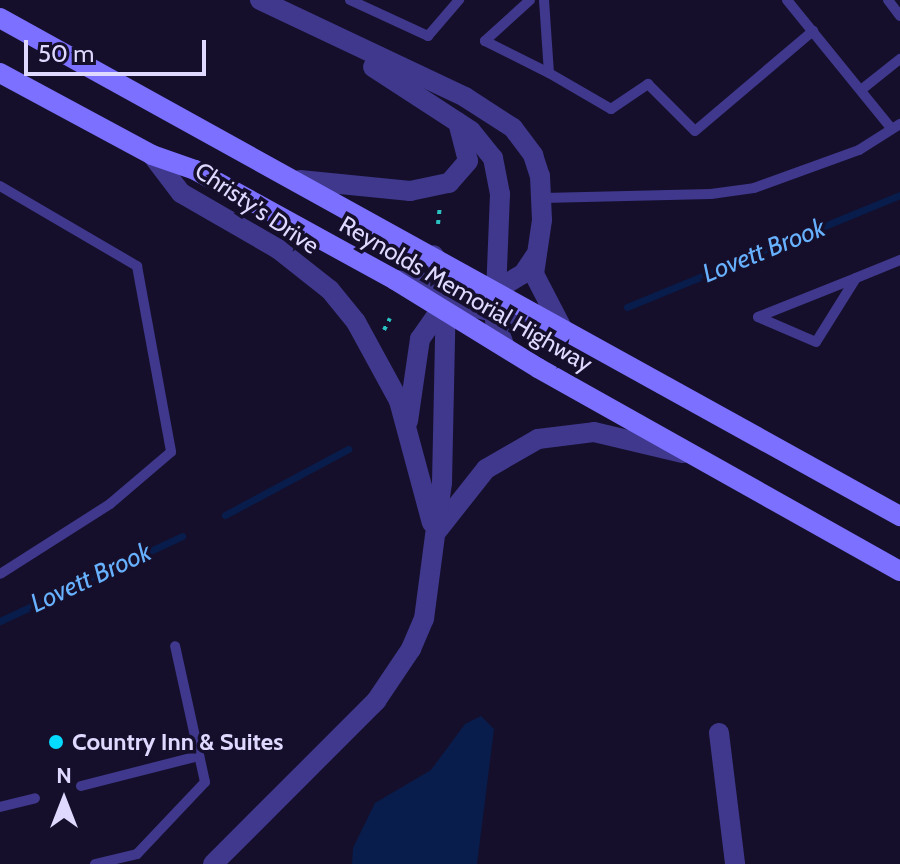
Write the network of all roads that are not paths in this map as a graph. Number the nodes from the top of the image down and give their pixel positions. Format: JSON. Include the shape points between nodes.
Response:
{"nodes":[{"id":1,"x":260,"y":0,"type":"edge"},
{"id":2,"x":350,"y":0,"type":"edge"},
{"id":3,"x":459,"y":0,"type":"edge"},
{"id":4,"x":530,"y":0,"type":"edge"},
{"id":5,"x":544,"y":0,"type":"edge"},
{"id":6,"x":787,"y":0,"type":"edge"},
{"id":7,"x":888,"y":0,"type":"edge"},
{"id":8,"x":288,"y":9,"type":"edge"},
{"id":9,"x":900,"y":16,"type":"edge"},
{"id":10,"x":0,"y":18,"type":"edge"},
{"id":11,"x":316,"y":29,"type":"junction"},
{"id":12,"x":813,"y":31,"type":"junction"},
{"id":13,"x":900,"y":59,"type":"edge"},
{"id":14,"x":0,"y":73,"type":"edge"},
{"id":15,"x":549,"y":73,"type":"junction"},
{"id":16,"x":861,"y":90,"type":"junction"},
{"id":17,"x":458,"y":122,"type":"junction"},
{"id":18,"x":896,"y":126,"type":"edge"},
{"id":19,"x":152,"y":155,"type":"junction"},
{"id":20,"x":300,"y":180,"type":"junction"},
{"id":21,"x":0,"y":186,"type":"edge"},
{"id":22,"x":543,"y":198,"type":"junction"},
{"id":23,"x":434,"y":255,"type":"junction"},
{"id":24,"x":535,"y":256,"type":"junction"},
{"id":25,"x":900,"y":260,"type":"edge"},
{"id":26,"x":856,"y":278,"type":"junction"},
{"id":27,"x":395,"y":280,"type":"junction"},
{"id":28,"x":446,"y":285,"type":"junction"},
{"id":29,"x":496,"y":290,"type":"junction"},
{"id":30,"x":445,"y":311,"type":"junction"},
{"id":31,"x":495,"y":312,"type":"junction"},
{"id":32,"x":561,"y":326,"type":"junction"},
{"id":33,"x":505,"y":347,"type":"junction"},
{"id":34,"x":408,"y":425,"type":"junction"},
{"id":35,"x":696,"y":456,"type":"junction"},
{"id":36,"x":900,"y":516,"type":"edge"},
{"id":37,"x":434,"y":534,"type":"junction"},
{"id":38,"x":900,"y":571,"type":"edge"},
{"id":39,"x":0,"y":574,"type":"edge"},
{"id":40,"x":175,"y":646,"type":"dead end"},
{"id":41,"x":719,"y":733,"type":"dead end"},
{"id":42,"x":199,"y":756,"type":"junction"},
{"id":43,"x":81,"y":786,"type":"dead end"},
{"id":44,"x":35,"y":798,"type":"dead end"},
{"id":45,"x":0,"y":807,"type":"edge"},
{"id":46,"x":95,"y":864,"type":"edge"},
{"id":47,"x":213,"y":864,"type":"edge"},
{"id":48,"x":735,"y":864,"type":"edge"}],
"edges":[{"from":1,"to":8,"type":"street"},
{"from":2,"to":3,"type":"lane","via":[[428,36]]},
{"from":4,"to":15,"type":"lane","via":[[485,41]]},
{"from":5,"to":15,"type":"lane"},
{"from":6,"to":12,"type":"lane"},
{"from":7,"to":9,"type":"lane"},
{"from":8,"to":11,"type":"street"},
{"from":10,"to":20,"type":"main road","name":"Reynolds Memorial Highway"},
{"from":11,"to":17,"type":"street"},
{"from":11,"to":22,"type":"street","via":[[501,118],[533,155]]},
{"from":12,"to":15,"type":"lane","via":[[695,131],[648,84],[611,109]]},
{"from":12,"to":16,"type":"lane"},
{"from":13,"to":16,"type":"lane"},
{"from":14,"to":19,"type":"main road","name":"Reynolds Memorial Highway"},
{"from":16,"to":18,"type":"lane"},
{"from":17,"to":20,"type":"street","via":[[468,161],[449,183],[410,191]]},
{"from":17,"to":29,"type":"street","via":[[483,141],[497,167]]},
{"from":18,"to":22,"type":"lane","via":[[848,155],[754,188]]},
{"from":19,"to":27,"type":"main road","name":"Reynolds Memorial Highway","via":[[195,170]]},
{"from":19,"to":34,"type":"street","name":"Christy's Drive","via":[[181,193],[278,249],[330,290],[373,349]]},
{"from":20,"to":23,"type":"main road","name":"Reynolds Memorial Highway"},
{"from":21,"to":39,"type":"lane","via":[[137,266],[171,452],[110,504]]},
{"from":22,"to":24,"type":"street"},
{"from":23,"to":28,"type":"street","name":"Christy's Drive"},
{"from":23,"to":29,"type":"main road","name":"Reynolds Memorial Highway"},
{"from":24,"to":29,"type":"street","via":[[523,274]]},
{"from":24,"to":32,"type":"street","via":[[538,288]]},
{"from":25,"to":26,"type":"lane"},
{"from":26,"to":26,"type":"lane","via":[[772,311],[758,317],[816,342]]},
{"from":27,"to":28,"type":"street"},
{"from":27,"to":30,"type":"main road","name":"Reynolds Memorial Highway"},
{"from":28,"to":29,"type":"street"},
{"from":28,"to":30,"type":"street","name":"Christy's Drive"},
{"from":29,"to":31,"type":"street"},
{"from":29,"to":32,"type":"main road","name":"Reynolds Memorial Highway"},
{"from":30,"to":31,"type":"street","via":[[462,306]]},
{"from":30,"to":33,"type":"main road","name":"Reynolds Memorial Highway"},
{"from":30,"to":34,"type":"street","name":"Christy's Drive","via":[[420,339]]},
{"from":30,"to":37,"type":"street","name":"Christy's Drive","via":[[442,483]]},
{"from":31,"to":32,"type":"street"},
{"from":31,"to":33,"type":"street"},
{"from":32,"to":36,"type":"main road","name":"Reynolds Memorial Highway"},
{"from":33,"to":35,"type":"main road","name":"Reynolds Memorial Highway"},
{"from":34,"to":37,"type":"street","name":"Christy's Drive"},
{"from":35,"to":37,"type":"street","via":[[594,432],[538,439],[486,469]]},
{"from":35,"to":38,"type":"main road","name":"Reynolds Memorial Highway"},
{"from":37,"to":47,"type":"street","name":"Christy's Drive","via":[[424,619],[395,676],[333,747]]},
{"from":40,"to":42,"type":"lane"},
{"from":41,"to":48,"type":"street"},
{"from":42,"to":43,"type":"lane"},
{"from":42,"to":46,"type":"lane","via":[[205,782],[137,854]]},
{"from":44,"to":45,"type":"lane"}]}
